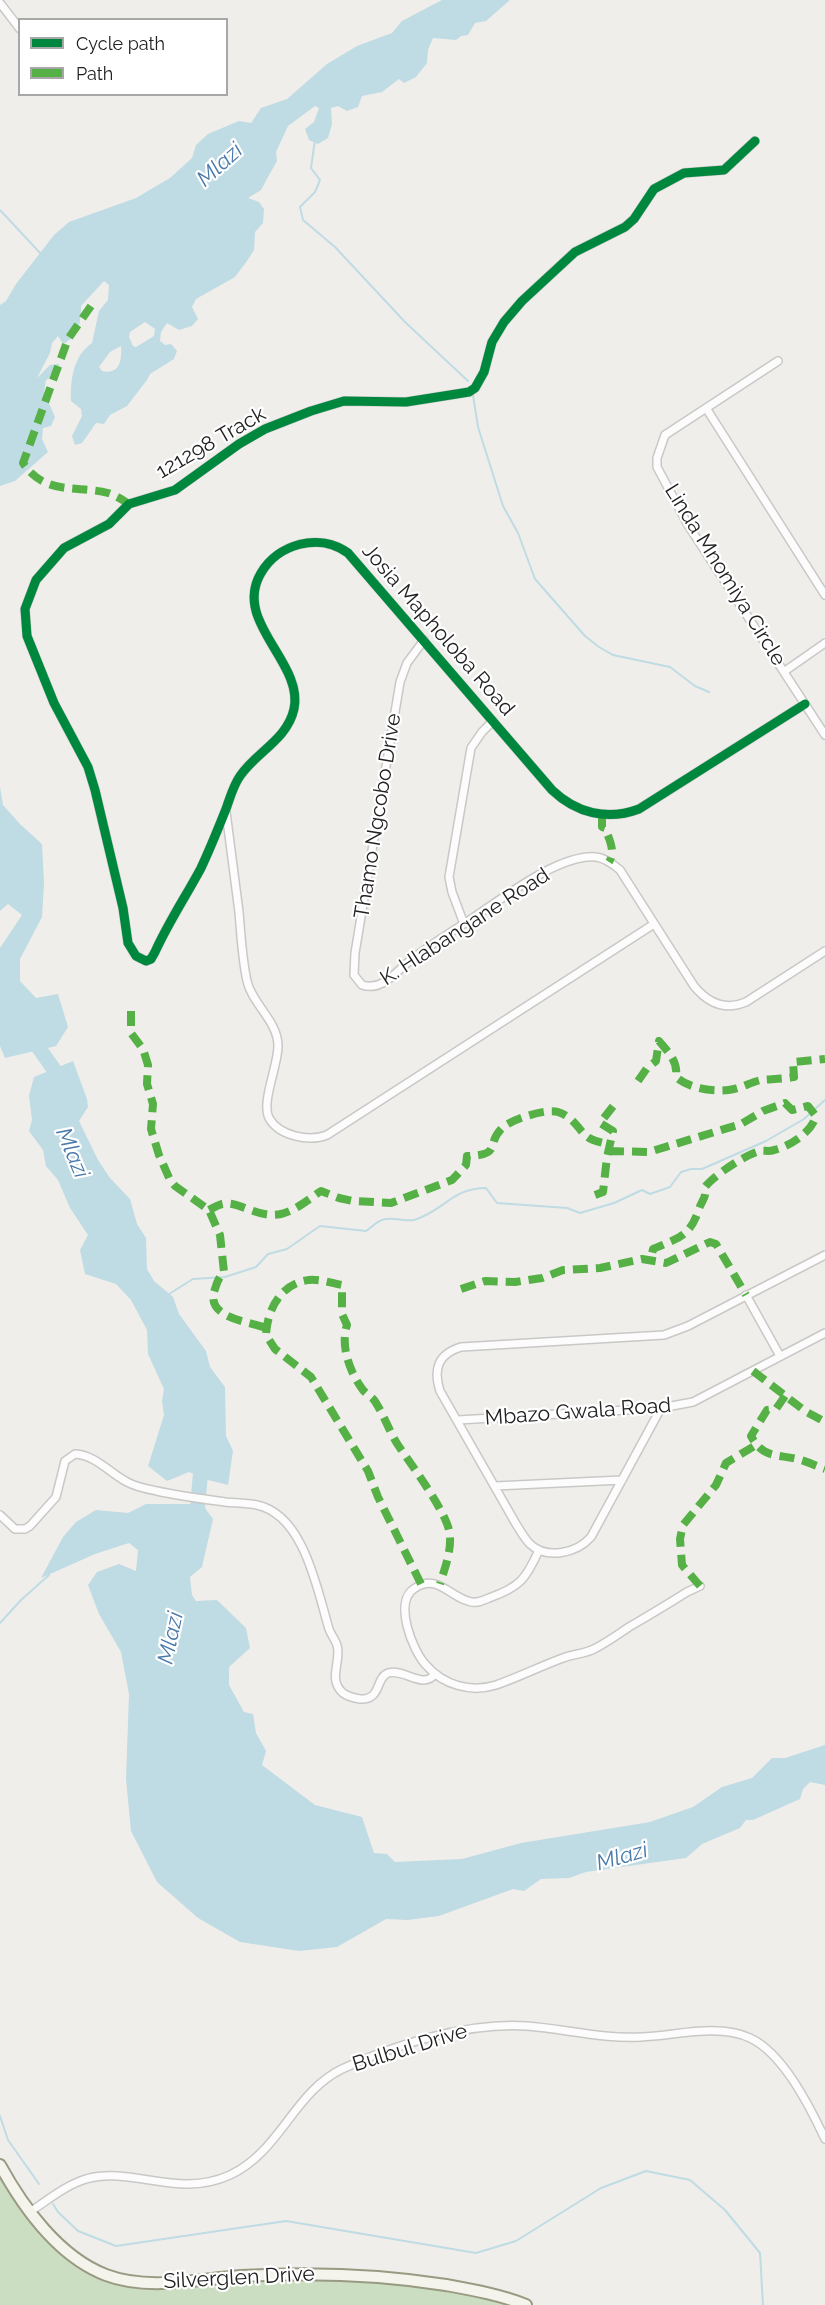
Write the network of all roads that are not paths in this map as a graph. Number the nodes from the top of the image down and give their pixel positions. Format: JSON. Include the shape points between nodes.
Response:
{"nodes":[{"id":1,"x":0,"y":3,"type":"edge"},
{"id":2,"x":18,"y":26,"type":"edge"},
{"id":3,"x":755,"y":141,"type":"dead end"},
{"id":4,"x":778,"y":361,"type":"dead end"},
{"id":5,"x":706,"y":408,"type":"junction"},
{"id":6,"x":825,"y":596,"type":"edge"},
{"id":7,"x":424,"y":640,"type":"junction"},
{"id":8,"x":825,"y":643,"type":"edge"},
{"id":9,"x":785,"y":671,"type":"junction"},
{"id":10,"x":805,"y":704,"type":"junction"},
{"id":11,"x":493,"y":721,"type":"junction"},
{"id":12,"x":825,"y":735,"type":"edge"},
{"id":13,"x":226,"y":809,"type":"junction"},
{"id":14,"x":464,"y":924,"type":"junction"},
{"id":15,"x":654,"y":924,"type":"junction"},
{"id":16,"x":825,"y":951,"type":"edge"},
{"id":17,"x":373,"y":987,"type":"joint"},
{"id":18,"x":825,"y":1255,"type":"edge"},
{"id":19,"x":746,"y":1296,"type":"junction"},
{"id":20,"x":825,"y":1333,"type":"edge"},
{"id":21,"x":780,"y":1356,"type":"junction"},
{"id":22,"x":661,"y":1408,"type":"junction"},
{"id":23,"x":458,"y":1420,"type":"junction"},
{"id":24,"x":622,"y":1480,"type":"junction"},
{"id":25,"x":495,"y":1486,"type":"junction"},
{"id":26,"x":0,"y":1515,"type":"edge"},
{"id":27,"x":539,"y":1550,"type":"junction"},
{"id":28,"x":700,"y":1586,"type":"dead end"},
{"id":29,"x":435,"y":1674,"type":"junction"},
{"id":30,"x":825,"y":2139,"type":"edge"},
{"id":31,"x":0,"y":2165,"type":"edge"},
{"id":32,"x":30,"y":2211,"type":"junction"},
{"id":33,"x":526,"y":2305,"type":"edge"}],
"edges":[{"from":1,"to":2,"type":"street"},
{"from":3,"to":13,"type":"street","name":"121298 Track","via":[[724,170],[694,171],[668,180],[654,189],[625,227],[575,252],[504,322],[492,342],[484,372],[469,392],[406,402],[344,401],[265,429],[175,490],[129,504],[109,524],[64,548],[36,580],[25,609],[27,636],[54,703],[88,767],[128,943],[138,958],[149,961],[155,952],[201,868]]},
{"from":4,"to":5,"type":"street","name":"Linda Mnomiya Circle"},
{"from":5,"to":6,"type":"street"},
{"from":5,"to":9,"type":"street","name":"Linda Mnomiya Circle","via":[[665,435],[657,467],[688,525]]},
{"from":7,"to":11,"type":"street","name":"Josia Mapholoba Road"},
{"from":7,"to":13,"type":"street","name":"Josia Mapholoba Road","via":[[341,548],[308,542],[282,550],[260,574],[255,594],[264,631],[289,677],[294,708],[281,735],[242,773]]},
{"from":7,"to":17,"type":"street","name":"Thamo Ngcobo Drive","via":[[402,675],[355,953],[356,979]]},
{"from":8,"to":9,"type":"street"},
{"from":9,"to":10,"type":"street","name":"Linda Mnomiya Circle"},
{"from":10,"to":11,"type":"street","name":"Josia Mapholoba Road","via":[[639,809],[617,815],[585,812],[564,801]]},
{"from":10,"to":12,"type":"street","name":"Linda Mnomiya Circle"},
{"from":11,"to":14,"type":"street","via":[[471,748],[449,877]]},
{"from":13,"to":15,"type":"street","via":[[247,982],[278,1041],[267,1112],[276,1127],[301,1137],[327,1135]]},
{"from":14,"to":15,"type":"street","name":"K. Hlabangane Road","via":[[535,877],[570,862],[596,857],[620,870]]},
{"from":14,"to":17,"type":"street","name":"K. Hlabangane Road"},
{"from":15,"to":16,"type":"street","name":"K. Hlabangane Road","via":[[694,986],[719,1005],[746,1002]]},
{"from":18,"to":19,"type":"street"},
{"from":19,"to":21,"type":"street"},
{"from":19,"to":23,"type":"street","via":[[664,1335],[451,1350],[440,1359],[436,1374],[440,1391]]},
{"from":20,"to":21,"type":"street","name":"Mbazo Gwala Road"},
{"from":21,"to":22,"type":"street","name":"Mbazo Gwala Road","via":[[693,1402]]},
{"from":22,"to":23,"type":"street","name":"Mbazo Gwala Road"},
{"from":22,"to":24,"type":"street"},
{"from":23,"to":25,"type":"street"},
{"from":24,"to":25,"type":"street"},
{"from":24,"to":27,"type":"street","via":[[586,1542],[566,1552]]},
{"from":25,"to":27,"type":"street","via":[[523,1534]]},
{"from":26,"to":29,"type":"street","via":[[15,1529],[30,1526],[56,1497],[65,1461],[75,1454],[88,1457],[144,1488],[267,1508],[294,1530],[338,1646],[335,1675],[344,1694],[369,1698],[388,1673],[424,1681]]},
{"from":27,"to":29,"type":"street","via":[[523,1581],[481,1601],[466,1601],[435,1583],[421,1584],[409,1593],[404,1609],[411,1636],[419,1657]]},
{"from":28,"to":29,"type":"street","via":[[594,1649],[494,1685],[465,1687]]},
{"from":30,"to":32,"type":"street","name":"Bulbul Drive","via":[[779,2061],[761,2044],[742,2035],[700,2031],[627,2037],[528,2026],[482,2026],[413,2043],[332,2075],[310,2093],[262,2153],[229,2175],[191,2185],[92,2178]]},
{"from":31,"to":32,"type":"street","name":"Silverglen Drive"},
{"from":32,"to":33,"type":"street","name":"Silverglen Drive","via":[[83,2263],[125,2280],[337,2274],[460,2288]]}]}
